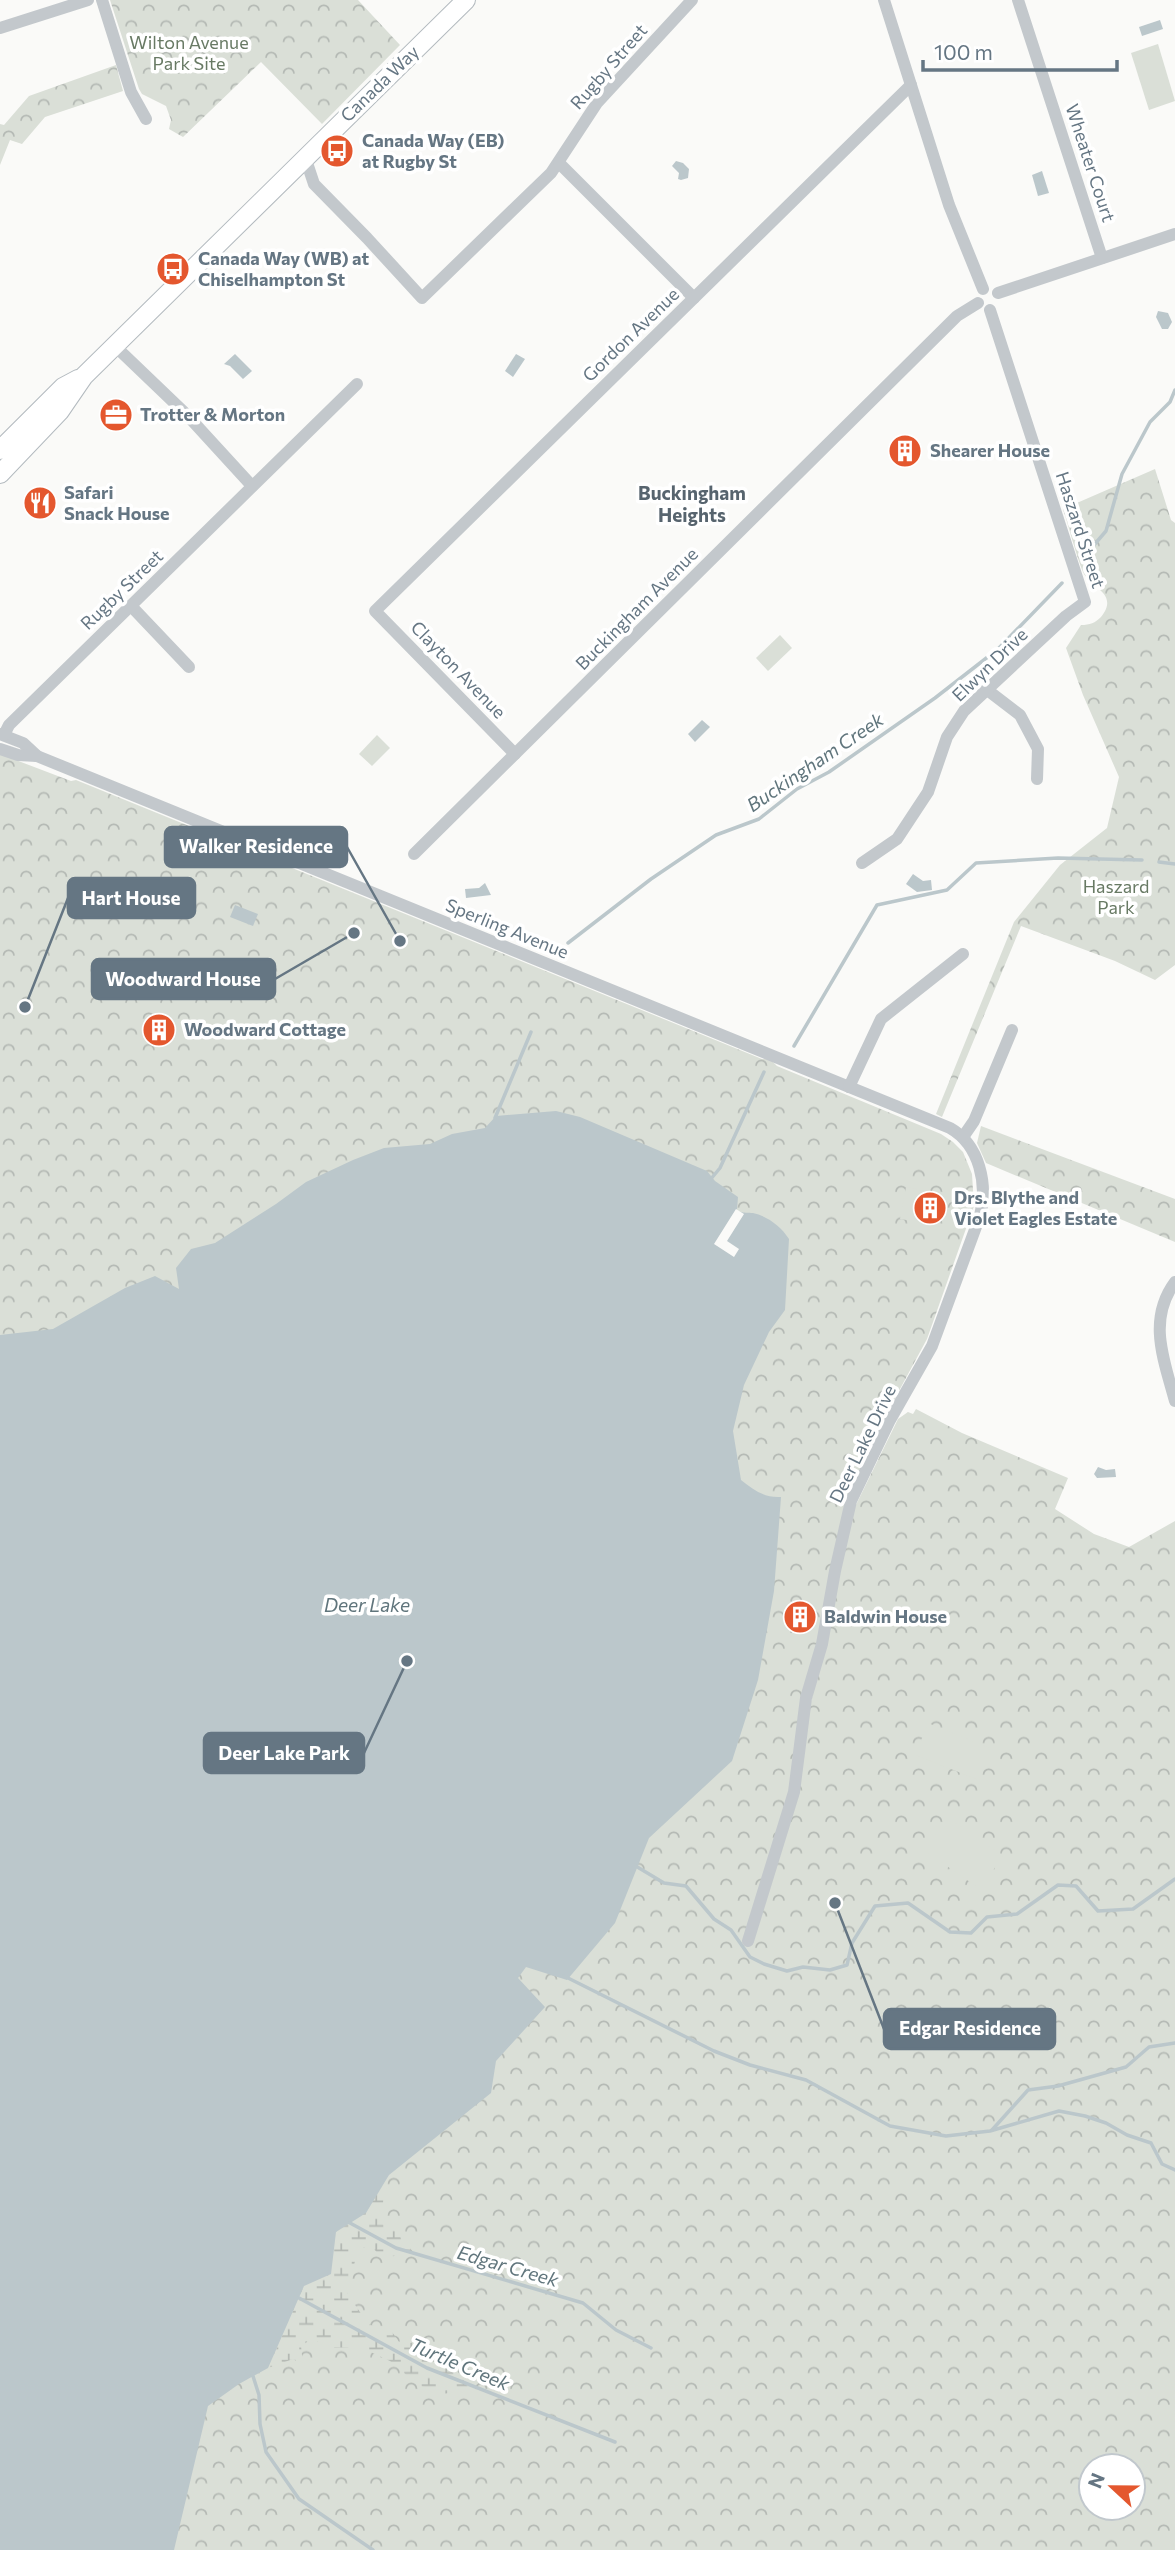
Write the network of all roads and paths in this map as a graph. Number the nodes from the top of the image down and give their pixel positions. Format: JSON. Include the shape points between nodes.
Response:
{"nodes":[{"id":1,"x":88,"y":0,"type":"edge"},
{"id":2,"x":102,"y":0,"type":"edge"},
{"id":3,"x":466,"y":0,"type":"edge"},
{"id":4,"x":692,"y":0,"type":"edge"},
{"id":5,"x":884,"y":0,"type":"edge"},
{"id":6,"x":1018,"y":0,"type":"edge"},
{"id":7,"x":0,"y":28,"type":"edge"},
{"id":8,"x":911,"y":85,"type":"junction"},
{"id":9,"x":146,"y":119,"type":"dead end"},
{"id":10,"x":305,"y":157,"type":"junction"},
{"id":11,"x":559,"y":163,"type":"junction"},
{"id":12,"x":1175,"y":234,"type":"edge"},
{"id":13,"x":1102,"y":258,"type":"junction"},
{"id":14,"x":983,"y":289,"type":"junction"},
{"id":15,"x":998,"y":293,"type":"junction"},
{"id":16,"x":694,"y":299,"type":"junction"},
{"id":17,"x":978,"y":303,"type":"junction"},
{"id":18,"x":990,"y":310,"type":"junction"},
{"id":19,"x":116,"y":347,"type":"junction"},
{"id":20,"x":84,"y":376,"type":"junction"},
{"id":21,"x":357,"y":384,"type":"dead end"},
{"id":22,"x":0,"y":450,"type":"edge"},
{"id":23,"x":0,"y":474,"type":"edge"},
{"id":24,"x":252,"y":486,"type":"junction"},
{"id":25,"x":1085,"y":602,"type":"joint"},
{"id":26,"x":132,"y":607,"type":"junction"},
{"id":27,"x":375,"y":611,"type":"joint"},
{"id":28,"x":189,"y":667,"type":"dead end"},
{"id":29,"x":986,"y":689,"type":"junction"},
{"id":30,"x":2,"y":734,"type":"edge"},
{"id":31,"x":0,"y":749,"type":"edge"},
{"id":32,"x":515,"y":754,"type":"junction"},
{"id":33,"x":37,"y":756,"type":"junction"},
{"id":34,"x":1037,"y":779,"type":"dead end"},
{"id":35,"x":414,"y":854,"type":"dead end"},
{"id":36,"x":862,"y":863,"type":"dead end"},
{"id":37,"x":963,"y":954,"type":"dead end"},
{"id":38,"x":1012,"y":1030,"type":"dead end"},
{"id":39,"x":849,"y":1087,"type":"junction"},
{"id":40,"x":963,"y":1137,"type":"junction"},
{"id":41,"x":1175,"y":1282,"type":"edge"},
{"id":42,"x":1175,"y":1401,"type":"edge"},
{"id":43,"x":748,"y":1941,"type":"dead end"}],
"edges":[{"from":1,"to":7,"type":"street"},
{"from":2,"to":9,"type":"street","via":[[131,92]]},
{"from":3,"to":10,"type":"main road","name":"Canada Way"},
{"from":4,"to":11,"type":"street","name":"Rugby Street","via":[[597,103]]},
{"from":5,"to":8,"type":"street"},
{"from":6,"to":13,"type":"street","name":"Wheater Court"},
{"from":8,"to":14,"type":"street","via":[[960,235]]},
{"from":8,"to":16,"type":"street","name":"Gordon Avenue"},
{"from":10,"to":11,"type":"street","name":"Rugby Street","via":[[314,184],[422,298]]},
{"from":10,"to":19,"type":"main road","name":"Canada Way"},
{"from":11,"to":16,"type":"street"},
{"from":12,"to":13,"type":"street"},
{"from":13,"to":15,"type":"street"},
{"from":14,"to":15,"type":"street"},
{"from":14,"to":17,"type":"street"},
{"from":15,"to":18,"type":"street","via":[[998,303]]},
{"from":16,"to":27,"type":"street","name":"Gordon Avenue"},
{"from":17,"to":18,"type":"street"},
{"from":17,"to":32,"type":"street","name":"Buckingham Avenue","via":[[957,316]]},
{"from":18,"to":25,"type":"street","name":"Haszard Street"},
{"from":19,"to":20,"type":"main road","name":"Canada Way"},
{"from":19,"to":24,"type":"street"},
{"from":20,"to":22,"type":"main road","name":"Canada Way","via":[[63,387]]},
{"from":20,"to":23,"type":"main road","name":"Canada Way","via":[[60,411]]},
{"from":21,"to":24,"type":"street","name":"Rugby Street"},
{"from":24,"to":26,"type":"street","name":"Rugby Street"},
{"from":25,"to":29,"type":"street","name":"Elwyn Drive"},
{"from":26,"to":28,"type":"street"},
{"from":26,"to":30,"type":"street","name":"Rugby Street"},
{"from":27,"to":32,"type":"street","name":"Clayton Avenue"},
{"from":29,"to":34,"type":"street","via":[[1020,715],[1038,750]]},
{"from":29,"to":36,"type":"street","name":"Elwyn Drive","via":[[947,737],[928,792],[897,839]]},
{"from":30,"to":33,"type":"street","name":"Sperling Avenue","via":[[23,743]]},
{"from":31,"to":33,"type":"street","name":"Sperling Avenue"},
{"from":32,"to":35,"type":"street","name":"Buckingham Avenue"},
{"from":33,"to":39,"type":"street","name":"Sperling Avenue"},
{"from":37,"to":39,"type":"street","via":[[881,1018]]},
{"from":38,"to":40,"type":"street"},
{"from":39,"to":40,"type":"street","name":"Sperling Avenue"},
{"from":40,"to":43,"type":"street","name":"Deer Lake Drive","via":[[983,1181],[980,1216],[932,1346],[851,1501],[822,1644],[806,1698],[794,1792]]},
{"from":41,"to":42,"type":"street","via":[[1163,1304],[1158,1328]]}]}
